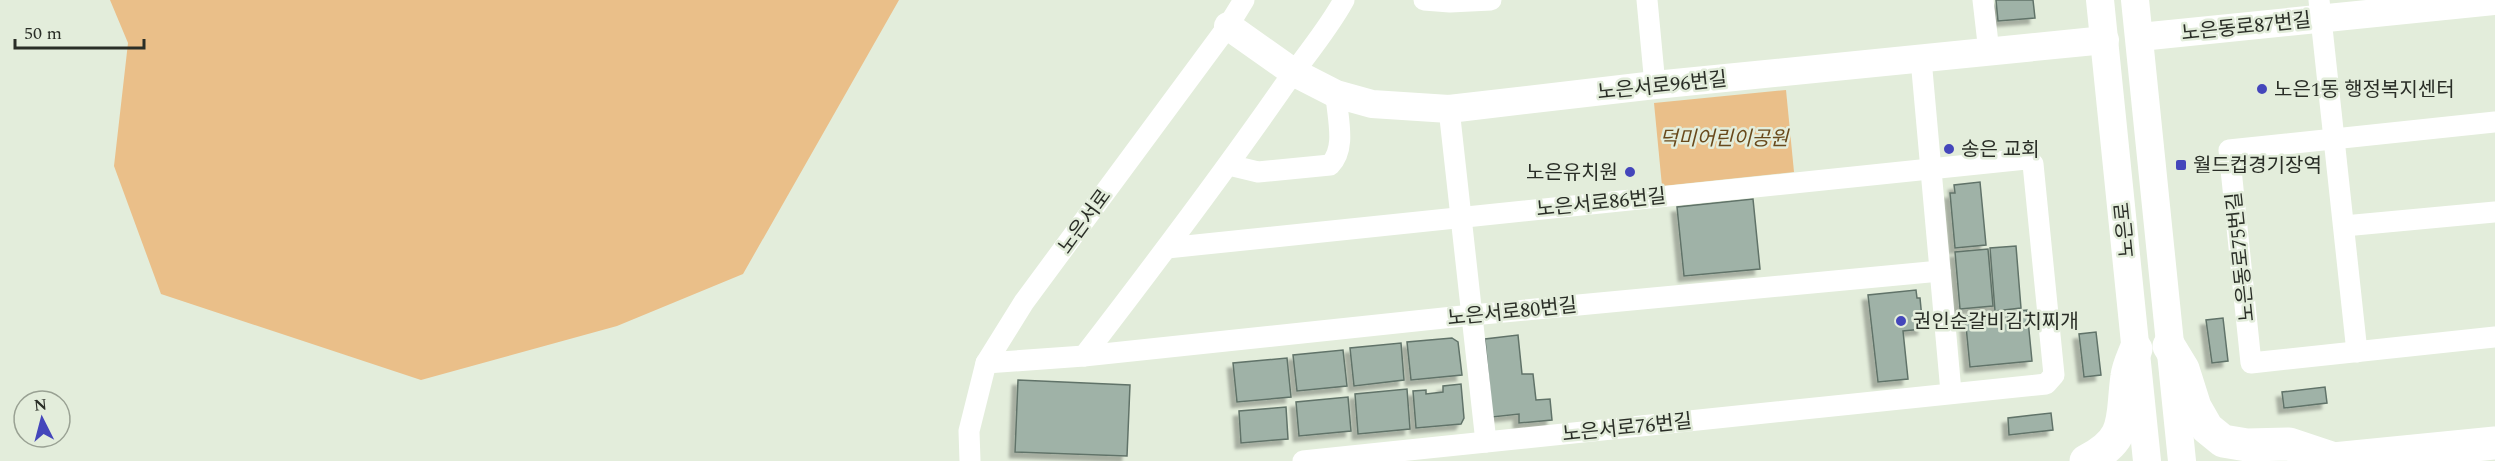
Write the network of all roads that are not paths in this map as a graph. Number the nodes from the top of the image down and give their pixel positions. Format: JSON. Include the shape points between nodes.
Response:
{"nodes":[{"id":1,"x":1244,"y":0,"type":"edge"},
{"id":2,"x":1344,"y":0,"type":"edge"},
{"id":3,"x":1424,"y":0,"type":"edge"},
{"id":4,"x":1491,"y":0,"type":"edge"},
{"id":5,"x":1647,"y":0,"type":"edge"},
{"id":6,"x":1983,"y":0,"type":"edge"},
{"id":7,"x":2100,"y":0,"type":"edge"},
{"id":8,"x":2135,"y":0,"type":"edge"},
{"id":9,"x":2495,"y":1,"type":"edge"},
{"id":10,"x":2320,"y":9,"type":"edge"},
{"id":11,"x":1228,"y":26,"type":"junction"},
{"id":12,"x":2140,"y":37,"type":"junction"},
{"id":13,"x":2105,"y":40,"type":"junction"},
{"id":14,"x":1989,"y":52,"type":"junction"},
{"id":15,"x":1921,"y":59,"type":"junction"},
{"id":16,"x":1293,"y":72,"type":"junction"},
{"id":17,"x":1655,"y":85,"type":"junction"},
{"id":18,"x":1336,"y":94,"type":"junction"},
{"id":19,"x":1449,"y":109,"type":"junction"},
{"id":20,"x":2495,"y":122,"type":"edge"},
{"id":21,"x":2334,"y":139,"type":"junction"},
{"id":22,"x":2033,"y":164,"type":"joint"},
{"id":23,"x":1229,"y":165,"type":"junction"},
{"id":24,"x":1930,"y":169,"type":"junction"},
{"id":25,"x":2495,"y":212,"type":"edge"},
{"id":26,"x":1462,"y":217,"type":"junction"},
{"id":27,"x":2344,"y":226,"type":"junction"},
{"id":28,"x":1167,"y":248,"type":"junction"},
{"id":29,"x":1940,"y":271,"type":"junction"},
{"id":30,"x":1472,"y":315,"type":"junction"},
{"id":31,"x":2495,"y":337,"type":"edge"},
{"id":32,"x":2169,"y":346,"type":"junction"},
{"id":33,"x":2136,"y":349,"type":"junction"},
{"id":34,"x":2357,"y":352,"type":"junction"},
{"id":35,"x":1084,"y":356,"type":"junction"},
{"id":36,"x":986,"y":363,"type":"junction"},
{"id":37,"x":1951,"y":392,"type":"junction"},
{"id":38,"x":1486,"y":442,"type":"junction"},
{"id":39,"x":2495,"y":443,"type":"edge"},
{"id":40,"x":2323,"y":460,"type":"edge"},
{"id":41,"x":970,"y":461,"type":"edge"},
{"id":42,"x":1303,"y":461,"type":"edge"},
{"id":43,"x":2086,"y":461,"type":"edge"},
{"id":44,"x":2147,"y":461,"type":"edge"},
{"id":45,"x":2181,"y":461,"type":"edge"}],
"edges":[{"from":1,"to":11,"type":"street","name":"노은서로"},
{"from":2,"to":16,"type":"street","via":[[1333,21]]},
{"from":3,"to":4,"type":"street"},
{"from":5,"to":17,"type":"street"},
{"from":6,"to":14,"type":"street"},
{"from":7,"to":13,"type":"street","name":"노은로"},
{"from":8,"to":12,"type":"street","name":"노은로"},
{"from":9,"to":10,"type":"street","name":"노은동로87번길"},
{"from":10,"to":12,"type":"street","name":"노은동로87번길"},
{"from":10,"to":21,"type":"street"},
{"from":11,"to":16,"type":"street","name":"노은서로96번길"},
{"from":11,"to":36,"type":"street","name":"노은서로","via":[[1024,302]]},
{"from":12,"to":32,"type":"street","name":"노은로"},
{"from":13,"to":14,"type":"street","name":"노은서로96번길"},
{"from":13,"to":33,"type":"street","name":"노은로"},
{"from":14,"to":15,"type":"street","name":"노은서로96번길"},
{"from":15,"to":17,"type":"street","name":"노은서로96번길"},
{"from":15,"to":24,"type":"street"},
{"from":16,"to":18,"type":"street","name":"노은서로96번길"},
{"from":16,"to":23,"type":"street"},
{"from":17,"to":19,"type":"street","name":"노은서로96번길"},
{"from":18,"to":19,"type":"street","name":"노은서로96번길","via":[[1372,104]]},
{"from":18,"to":23,"type":"street","via":[[1340,149],[1330,165],[1258,172]]},
{"from":19,"to":26,"type":"street"},
{"from":20,"to":21,"type":"street","name":"노은동로75번길"},
{"from":21,"to":27,"type":"street"},
{"from":21,"to":34,"type":"street","name":"노은동로75번길","via":[[2229,150],[2251,363]]},
{"from":22,"to":24,"type":"street","name":"노은서로86번길","via":[[2026,159]]},
{"from":22,"to":37,"type":"street","name":"노은서로76번길","via":[[2054,375],[2046,384]]},
{"from":23,"to":28,"type":"street"},
{"from":24,"to":26,"type":"street","name":"노은서로86번길"},
{"from":24,"to":29,"type":"street"},
{"from":25,"to":27,"type":"street"},
{"from":26,"to":28,"type":"street","name":"노은서로86번길"},
{"from":26,"to":30,"type":"street"},
{"from":27,"to":34,"type":"street"},
{"from":28,"to":35,"type":"street"},
{"from":29,"to":30,"type":"street","name":"노은서로80번길"},
{"from":29,"to":37,"type":"street"},
{"from":30,"to":35,"type":"street","name":"노은서로80번길"},
{"from":30,"to":38,"type":"street"},
{"from":31,"to":34,"type":"street","name":"노은동로75번길"},
{"from":32,"to":40,"type":"main road","via":[[2183,369],[2207,428],[2223,441],[2247,446],[2289,444]]},
{"from":32,"to":45,"type":"street","name":"노은로"},
{"from":33,"to":43,"type":"main road","via":[[2127,373],[2121,431],[2115,441]]},
{"from":33,"to":44,"type":"street","name":"노은로"},
{"from":35,"to":36,"type":"street","name":"노은서로80번길"},
{"from":36,"to":41,"type":"street","name":"노은서로","via":[[969,431]]},
{"from":37,"to":38,"type":"street","name":"노은서로76번길"},
{"from":38,"to":42,"type":"street","name":"노은서로76번길"},
{"from":39,"to":40,"type":"main road"}]}
